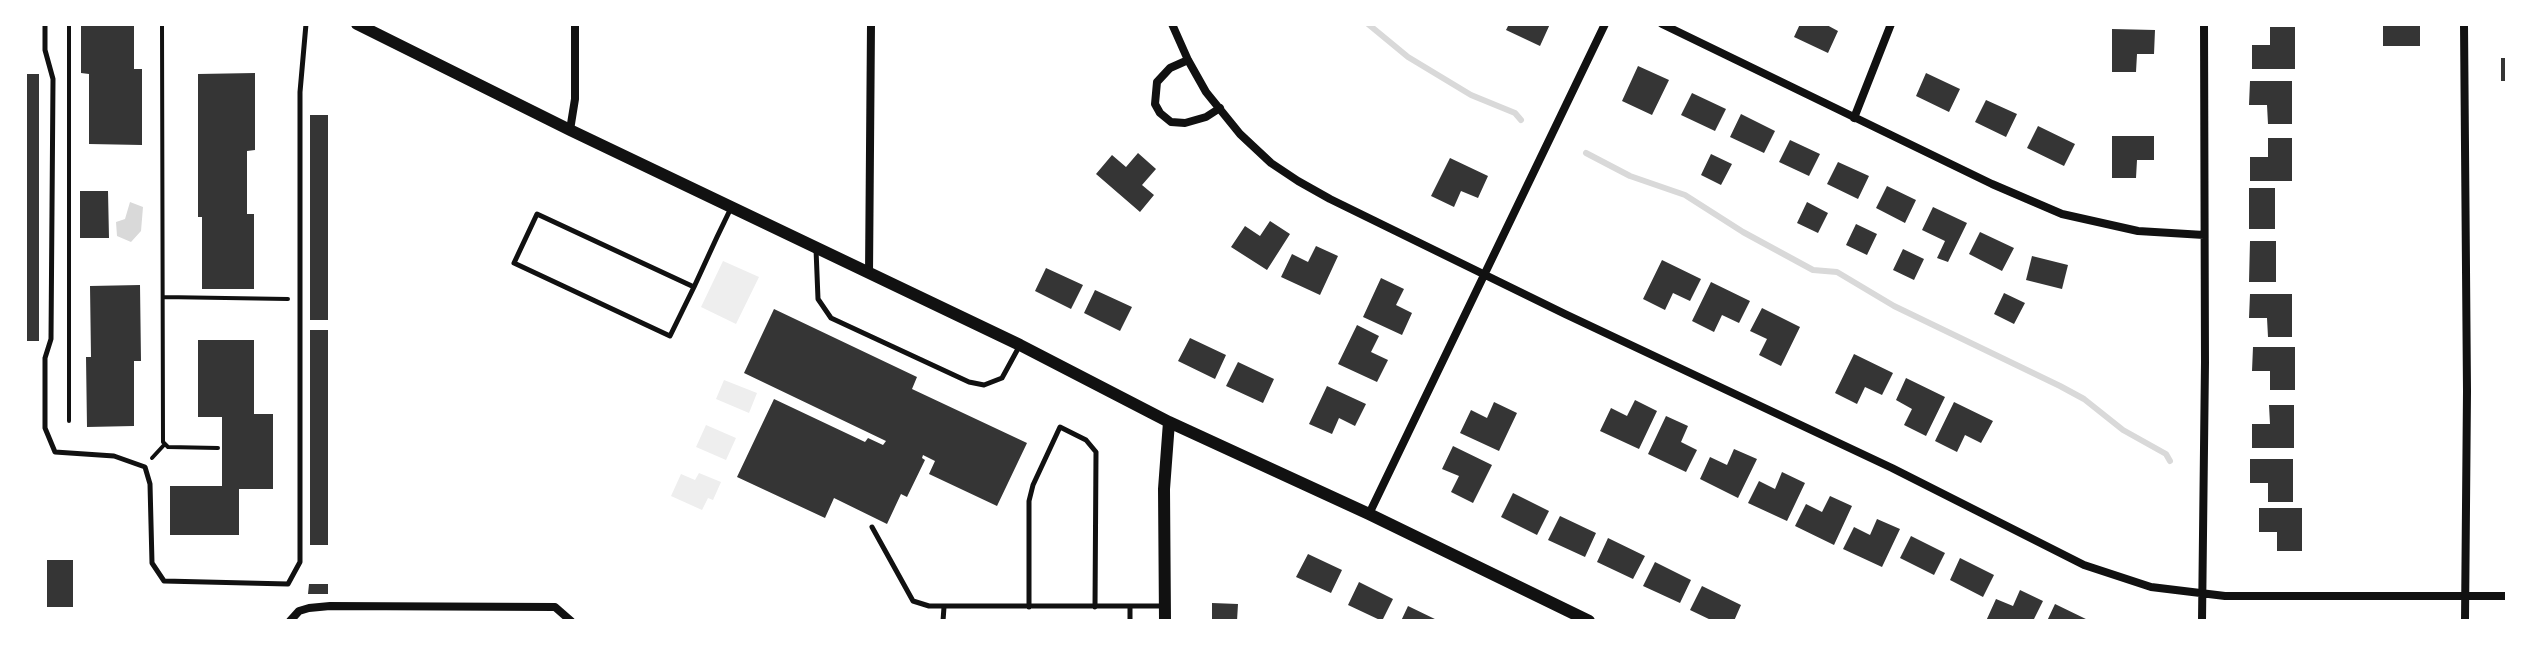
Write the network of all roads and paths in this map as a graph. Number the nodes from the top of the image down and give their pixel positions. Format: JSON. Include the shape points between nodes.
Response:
{"nodes":[{"id":1,"x":45,"y":24,"type":"edge"},
{"id":2,"x":69,"y":24,"type":"edge"},
{"id":3,"x":162,"y":24,"type":"edge"},
{"id":4,"x":306,"y":24,"type":"edge"},
{"id":5,"x":357,"y":24,"type":"edge"},
{"id":6,"x":575,"y":24,"type":"edge"},
{"id":7,"x":871,"y":24,"type":"edge"},
{"id":8,"x":1172,"y":24,"type":"edge"},
{"id":9,"x":1605,"y":24,"type":"edge"},
{"id":10,"x":1662,"y":24,"type":"edge"},
{"id":11,"x":1891,"y":24,"type":"edge"},
{"id":12,"x":2204,"y":24,"type":"edge"},
{"id":13,"x":2464,"y":24,"type":"edge"},
{"id":14,"x":1188,"y":60,"type":"junction"},
{"id":15,"x":1220,"y":108,"type":"junction"},
{"id":16,"x":1854,"y":118,"type":"junction"},
{"id":17,"x":570,"y":130,"type":"junction"},
{"id":18,"x":731,"y":207,"type":"junction"},
{"id":19,"x":2204,"y":235,"type":"junction"},
{"id":20,"x":816,"y":248,"type":"junction"},
{"id":21,"x":869,"y":274,"type":"junction"},
{"id":22,"x":1483,"y":274,"type":"junction"},
{"id":23,"x":694,"y":287,"type":"junction"},
{"id":24,"x":163,"y":297,"type":"junction"},
{"id":25,"x":300,"y":300,"type":"junction"},
{"id":26,"x":1020,"y":345,"type":"junction"},
{"id":27,"x":69,"y":421,"type":"dead end"},
{"id":28,"x":1169,"y":422,"type":"junction"},
{"id":29,"x":164,"y":445,"type":"junction"},
{"id":30,"x":218,"y":448,"type":"dead end"},
{"id":31,"x":145,"y":467,"type":"junction"},
{"id":32,"x":1369,"y":514,"type":"junction"},
{"id":33,"x":872,"y":527,"type":"dead end"},
{"id":34,"x":2202,"y":594,"type":"junction"},
{"id":35,"x":2465,"y":596,"type":"junction"},
{"id":36,"x":2507,"y":596,"type":"edge"},
{"id":37,"x":1165,"y":606,"type":"junction"},
{"id":38,"x":944,"y":607,"type":"junction"},
{"id":39,"x":1029,"y":607,"type":"junction"},
{"id":40,"x":1095,"y":607,"type":"junction"},
{"id":41,"x":1130,"y":607,"type":"junction"},
{"id":42,"x":290,"y":621,"type":"edge"},
{"id":43,"x":571,"y":621,"type":"edge"},
{"id":44,"x":943,"y":621,"type":"edge"},
{"id":45,"x":1130,"y":621,"type":"edge"},
{"id":46,"x":1165,"y":621,"type":"edge"},
{"id":47,"x":1589,"y":621,"type":"edge"},
{"id":48,"x":2202,"y":621,"type":"edge"},
{"id":49,"x":2465,"y":621,"type":"edge"}],
"edges":[{"from":1,"to":31,"type":"lane","via":[[53,79],[45,428],[55,452],[114,456]]},
{"from":2,"to":27,"type":"path"},
{"from":3,"to":24,"type":"path"},
{"from":4,"to":25,"type":"lane","via":[[300,92]]},
{"from":5,"to":17,"type":"street"},
{"from":6,"to":17,"type":"street"},
{"from":7,"to":21,"type":"street"},
{"from":8,"to":14,"type":"street"},
{"from":9,"to":22,"type":"street"},
{"from":10,"to":16,"type":"street"},
{"from":11,"to":16,"type":"street"},
{"from":12,"to":19,"type":"street"},
{"from":13,"to":35,"type":"street"},
{"from":14,"to":15,"type":"street"},
{"from":14,"to":15,"type":"street","via":[[1157,82],[1155,104],[1160,113],[1171,122],[1185,123]]},
{"from":15,"to":22,"type":"street","via":[[1240,134],[1298,181]]},
{"from":16,"to":19,"type":"street","via":[[2062,214],[2138,231]]},
{"from":17,"to":18,"type":"street"},
{"from":18,"to":20,"type":"street"},
{"from":18,"to":23,"type":"lane"},
{"from":19,"to":34,"type":"street"},
{"from":20,"to":21,"type":"street"},
{"from":20,"to":26,"type":"lane","via":[[818,299],[831,318],[984,385],[1002,378]]},
{"from":21,"to":26,"type":"street"},
{"from":22,"to":32,"type":"street"},
{"from":22,"to":34,"type":"street","via":[[2084,565],[2151,587]]},
{"from":23,"to":23,"type":"lane","via":[[537,214],[514,263],[670,336]]},
{"from":24,"to":25,"type":"path"},
{"from":24,"to":29,"type":"path"},
{"from":25,"to":31,"type":"lane","via":[[300,562],[288,584],[164,581],[152,563]]},
{"from":26,"to":28,"type":"street"},
{"from":28,"to":32,"type":"street"},
{"from":28,"to":37,"type":"street"},
{"from":29,"to":30,"type":"path"},
{"from":29,"to":31,"type":"path"},
{"from":32,"to":47,"type":"street"},
{"from":33,"to":38,"type":"lane","via":[[913,601]]},
{"from":34,"to":35,"type":"street"},
{"from":34,"to":48,"type":"street"},
{"from":35,"to":36,"type":"street"},
{"from":35,"to":49,"type":"street"},
{"from":37,"to":41,"type":"lane"},
{"from":37,"to":46,"type":"street"},
{"from":38,"to":39,"type":"lane"},
{"from":38,"to":44,"type":"lane"},
{"from":39,"to":40,"type":"lane"},
{"from":39,"to":40,"type":"lane","via":[[1029,501],[1060,427],[1086,440],[1096,452]]},
{"from":40,"to":41,"type":"lane"},
{"from":41,"to":45,"type":"lane"},
{"from":42,"to":43,"type":"street","via":[[299,611],[330,606],[555,607]]}]}
